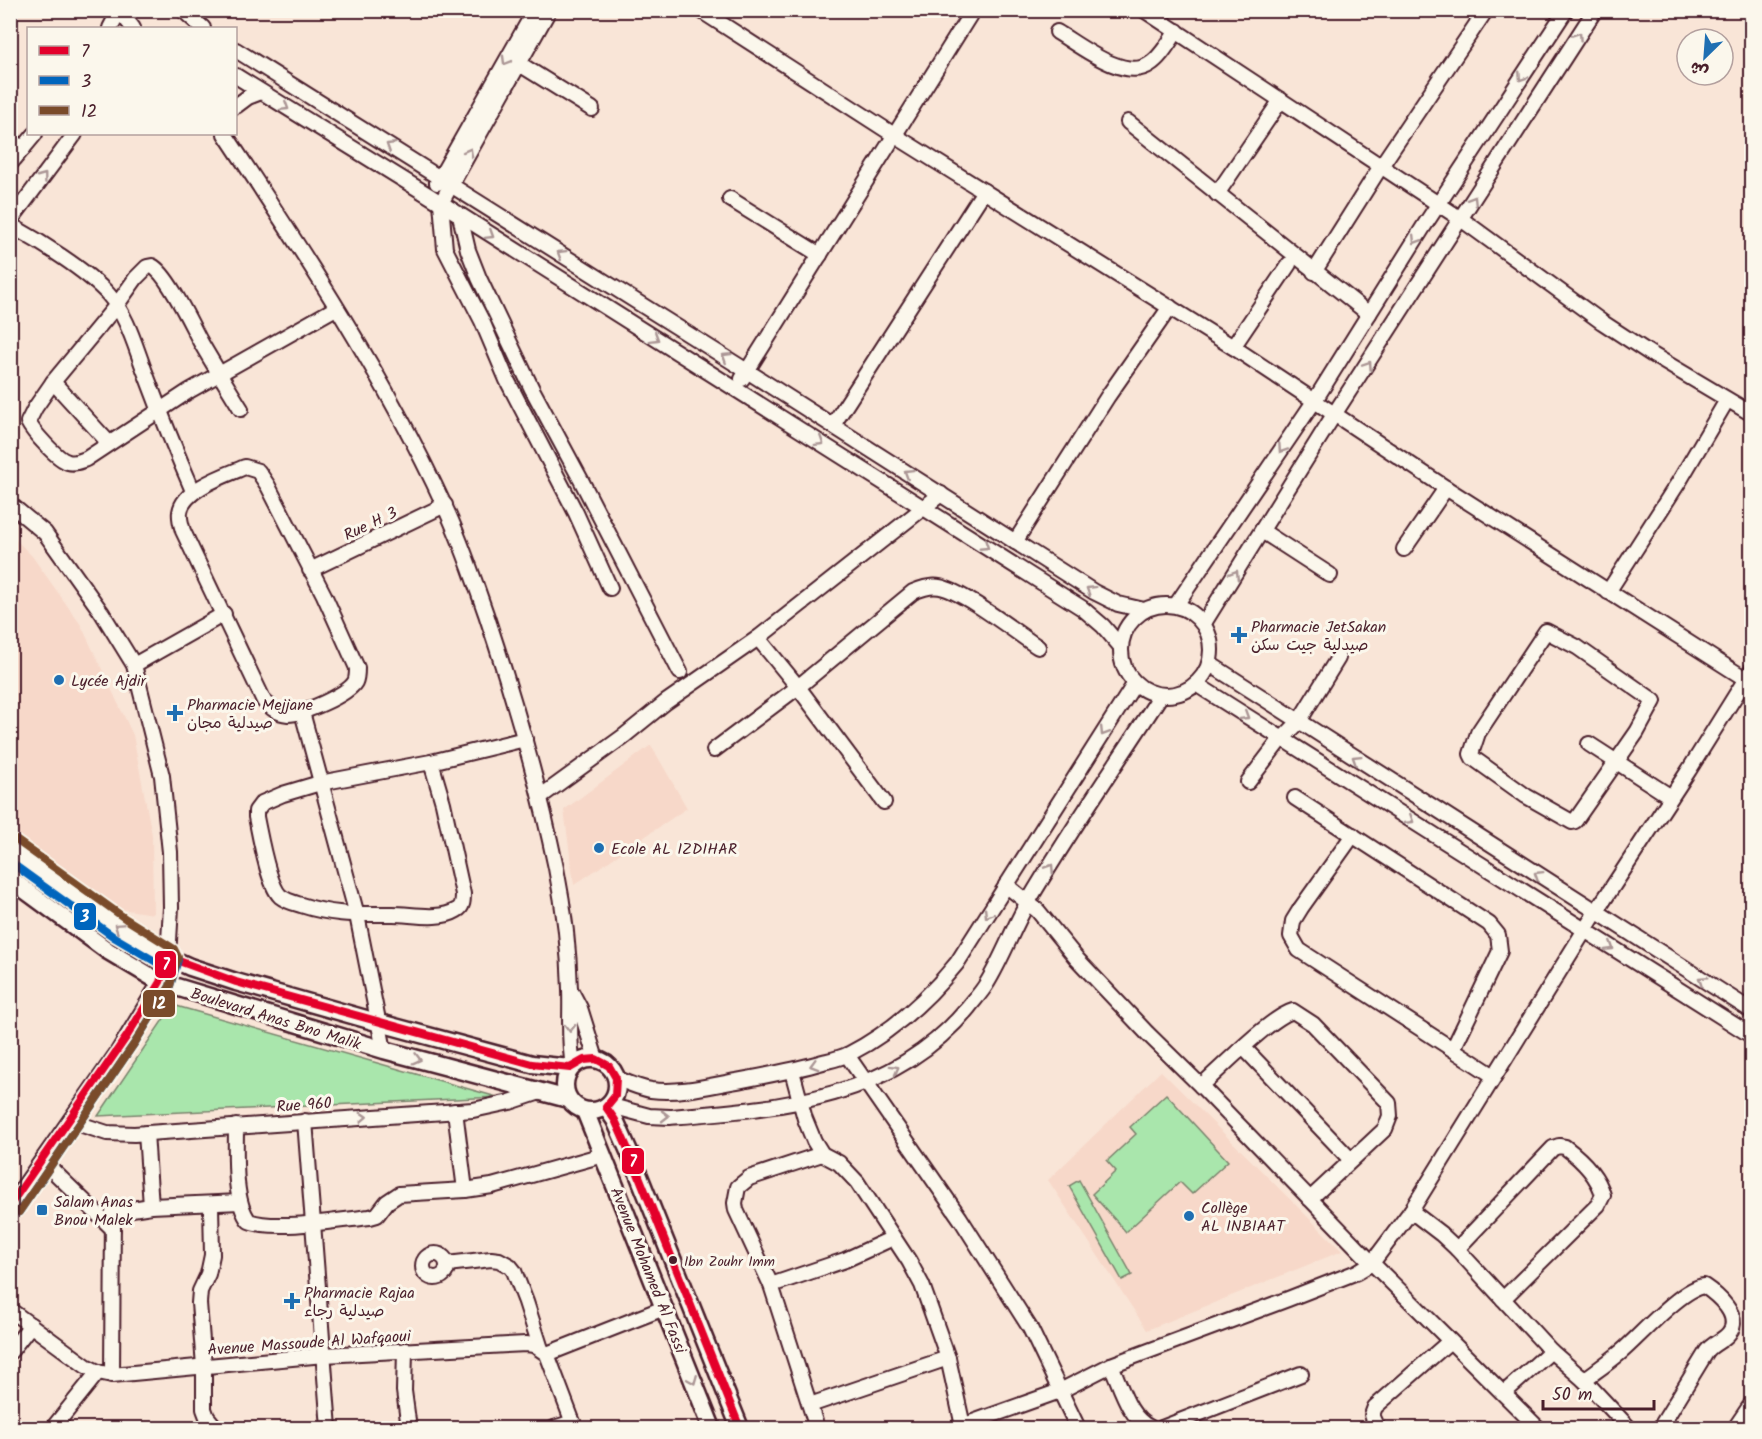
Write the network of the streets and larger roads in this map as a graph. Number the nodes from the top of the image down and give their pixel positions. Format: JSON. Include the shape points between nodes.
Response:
{"nodes":[{"id":1,"x":178,"y":10,"type":"edge"},
{"id":2,"x":183,"y":10,"type":"edge"},
{"id":3,"x":535,"y":10,"type":"edge"},
{"id":4,"x":549,"y":10,"type":"edge"},
{"id":5,"x":700,"y":10,"type":"edge"},
{"id":6,"x":973,"y":10,"type":"edge"},
{"id":7,"x":1144,"y":10,"type":"edge"},
{"id":8,"x":1486,"y":10,"type":"edge"},
{"id":9,"x":1566,"y":10,"type":"edge"},
{"id":10,"x":1595,"y":10,"type":"edge"},
{"id":11,"x":119,"y":11,"type":"edge"},
{"id":12,"x":111,"y":27,"type":"edge"},
{"id":13,"x":132,"y":27,"type":"edge"},
{"id":14,"x":184,"y":27,"type":"edge"},
{"id":15,"x":202,"y":27,"type":"edge"},
{"id":16,"x":1177,"y":31,"type":"junction"},
{"id":17,"x":1057,"y":32,"type":"dead end"},
{"id":18,"x":237,"y":51,"type":"edge"},
{"id":19,"x":518,"y":63,"type":"junction"},
{"id":20,"x":237,"y":77,"type":"edge"},
{"id":21,"x":261,"y":92,"type":"junction"},
{"id":22,"x":1281,"y":100,"type":"junction"},
{"id":23,"x":237,"y":104,"type":"edge"},
{"id":24,"x":592,"y":109,"type":"dead end"},
{"id":25,"x":1128,"y":122,"type":"dead end"},
{"id":26,"x":1490,"y":128,"type":"junction"},
{"id":27,"x":34,"y":135,"type":"edge"},
{"id":28,"x":74,"y":135,"type":"edge"},
{"id":29,"x":226,"y":135,"type":"edge"},
{"id":30,"x":894,"y":135,"type":"junction"},
{"id":31,"x":10,"y":138,"type":"edge"},
{"id":32,"x":1509,"y":142,"type":"junction"},
{"id":33,"x":23,"y":149,"type":"junction"},
{"id":34,"x":10,"y":164,"type":"edge"},
{"id":35,"x":1381,"y":166,"type":"junction"},
{"id":36,"x":446,"y":181,"type":"junction"},
{"id":37,"x":984,"y":191,"type":"junction"},
{"id":38,"x":1217,"y":194,"type":"junction"},
{"id":39,"x":435,"y":199,"type":"junction"},
{"id":40,"x":729,"y":199,"type":"dead end"},
{"id":41,"x":1439,"y":204,"type":"junction"},
{"id":42,"x":460,"y":216,"type":"junction"},
{"id":43,"x":1461,"y":219,"type":"junction"},
{"id":44,"x":10,"y":220,"type":"edge"},
{"id":45,"x":10,"y":225,"type":"edge"},
{"id":46,"x":820,"y":255,"type":"junction"},
{"id":47,"x":1289,"y":264,"type":"dead end"},
{"id":48,"x":1314,"y":272,"type":"junction"},
{"id":49,"x":116,"y":306,"type":"junction"},
{"id":50,"x":1170,"y":307,"type":"junction"},
{"id":51,"x":336,"y":308,"type":"junction"},
{"id":52,"x":1369,"y":314,"type":"junction"},
{"id":53,"x":1233,"y":347,"type":"junction"},
{"id":54,"x":747,"y":371,"type":"junction"},
{"id":55,"x":219,"y":373,"type":"junction"},
{"id":56,"x":53,"y":382,"type":"junction"},
{"id":57,"x":736,"y":388,"type":"junction"},
{"id":58,"x":1315,"y":400,"type":"junction"},
{"id":59,"x":1727,"y":400,"type":"junction"},
{"id":60,"x":241,"y":409,"type":"dead end"},
{"id":61,"x":160,"y":410,"type":"junction"},
{"id":62,"x":1335,"y":413,"type":"junction"},
{"id":63,"x":1752,"y":414,"type":"edge"},
{"id":64,"x":833,"y":425,"type":"junction"},
{"id":65,"x":109,"y":443,"type":"junction"},
{"id":66,"x":1446,"y":488,"type":"junction"},
{"id":67,"x":193,"y":491,"type":"junction"},
{"id":68,"x":941,"y":494,"type":"junction"},
{"id":69,"x":10,"y":504,"type":"edge"},
{"id":70,"x":445,"y":505,"type":"junction"},
{"id":71,"x":924,"y":507,"type":"junction"},
{"id":72,"x":1262,"y":531,"type":"junction"},
{"id":73,"x":1015,"y":542,"type":"junction"},
{"id":74,"x":1404,"y":549,"type":"dead end"},
{"id":75,"x":310,"y":570,"type":"junction"},
{"id":76,"x":1330,"y":575,"type":"dead end"},
{"id":77,"x":609,"y":588,"type":"dead end"},
{"id":78,"x":1608,"y":592,"type":"junction"},
{"id":79,"x":1176,"y":605,"type":"junction"},
{"id":80,"x":1144,"y":610,"type":"junction"},
{"id":81,"x":224,"y":614,"type":"junction"},
{"id":82,"x":1204,"y":623,"type":"junction"},
{"id":83,"x":758,"y":638,"type":"junction"},
{"id":84,"x":1120,"y":646,"type":"junction"},
{"id":85,"x":1038,"y":647,"type":"dead end"},
{"id":86,"x":1338,"y":658,"type":"dead end"},
{"id":87,"x":1209,"y":664,"type":"junction"},
{"id":88,"x":134,"y":665,"type":"junction"},
{"id":89,"x":680,"y":672,"type":"dead end"},
{"id":90,"x":1749,"y":677,"type":"edge"},
{"id":91,"x":1135,"y":683,"type":"junction"},
{"id":92,"x":1196,"y":684,"type":"junction"},
{"id":93,"x":798,"y":687,"type":"junction"},
{"id":94,"x":1161,"y":695,"type":"junction"},
{"id":95,"x":302,"y":712,"type":"junction"},
{"id":96,"x":1298,"y":723,"type":"junction"},
{"id":97,"x":525,"y":739,"type":"junction"},
{"id":98,"x":1282,"y":739,"type":"junction"},
{"id":99,"x":1589,"y":744,"type":"dead end"},
{"id":100,"x":714,"y":750,"type":"dead end"},
{"id":101,"x":431,"y":762,"type":"junction"},
{"id":102,"x":1618,"y":762,"type":"junction"},
{"id":103,"x":1248,"y":782,"type":"dead end"},
{"id":104,"x":320,"y":783,"type":"junction"},
{"id":105,"x":540,"y":797,"type":"junction"},
{"id":106,"x":1671,"y":797,"type":"junction"},
{"id":107,"x":1295,"y":798,"type":"dead end"},
{"id":108,"x":884,"y":802,"type":"dead end"},
{"id":109,"x":1353,"y":835,"type":"junction"},
{"id":110,"x":10,"y":849,"type":"edge"},
{"id":111,"x":10,"y":879,"type":"edge"},
{"id":112,"x":1006,"y":885,"type":"junction"},
{"id":113,"x":1028,"y":903,"type":"junction"},
{"id":114,"x":1596,"y":912,"type":"junction"},
{"id":115,"x":357,"y":915,"type":"junction"},
{"id":116,"x":1585,"y":931,"type":"junction"},
{"id":117,"x":168,"y":957,"type":"junction"},
{"id":118,"x":160,"y":982,"type":"junction"},
{"id":119,"x":570,"y":990,"type":"junction"},
{"id":120,"x":1752,"y":1011,"type":"edge"},
{"id":121,"x":380,"y":1023,"type":"junction"},
{"id":122,"x":1752,"y":1036,"type":"edge"},
{"id":123,"x":1244,"y":1048,"type":"junction"},
{"id":124,"x":1453,"y":1049,"type":"junction"},
{"id":125,"x":384,"y":1050,"type":"junction"},
{"id":126,"x":847,"y":1056,"type":"junction"},
{"id":127,"x":596,"y":1059,"type":"junction"},
{"id":128,"x":572,"y":1067,"type":"junction"},
{"id":129,"x":792,"y":1071,"type":"junction"},
{"id":130,"x":1494,"y":1076,"type":"junction"},
{"id":131,"x":616,"y":1078,"type":"junction"},
{"id":132,"x":865,"y":1083,"type":"junction"},
{"id":133,"x":1201,"y":1086,"type":"junction"},
{"id":134,"x":540,"y":1092,"type":"junction"},
{"id":135,"x":568,"y":1099,"type":"junction"},
{"id":136,"x":801,"y":1101,"type":"junction"},
{"id":137,"x":607,"y":1106,"type":"junction"},
{"id":138,"x":455,"y":1111,"type":"junction"},
{"id":139,"x":585,"y":1111,"type":"junction"},
{"id":140,"x":70,"y":1121,"type":"junction"},
{"id":141,"x":304,"y":1121,"type":"junction"},
{"id":142,"x":236,"y":1126,"type":"junction"},
{"id":143,"x":146,"y":1133,"type":"junction"},
{"id":144,"x":822,"y":1154,"type":"junction"},
{"id":145,"x":603,"y":1155,"type":"junction"},
{"id":146,"x":1351,"y":1160,"type":"junction"},
{"id":147,"x":43,"y":1161,"type":"junction"},
{"id":148,"x":465,"y":1190,"type":"junction"},
{"id":149,"x":1310,"y":1199,"type":"junction"},
{"id":150,"x":240,"y":1202,"type":"junction"},
{"id":151,"x":211,"y":1204,"type":"junction"},
{"id":152,"x":10,"y":1206,"type":"edge"},
{"id":153,"x":151,"y":1206,"type":"junction"},
{"id":154,"x":1411,"y":1211,"type":"junction"},
{"id":155,"x":313,"y":1223,"type":"junction"},
{"id":156,"x":113,"y":1229,"type":"junction"},
{"id":157,"x":893,"y":1238,"type":"junction"},
{"id":158,"x":1457,"y":1249,"type":"junction"},
{"id":159,"x":1372,"y":1263,"type":"junction"},
{"id":160,"x":447,"y":1264,"type":"dead end"},
{"id":161,"x":771,"y":1285,"type":"junction"},
{"id":162,"x":1503,"y":1299,"type":"junction"},
{"id":163,"x":664,"y":1308,"type":"junction"},
{"id":164,"x":10,"y":1310,"type":"edge"},
{"id":165,"x":31,"y":1325,"type":"junction"},
{"id":166,"x":1449,"y":1341,"type":"junction"},
{"id":167,"x":405,"y":1350,"type":"junction"},
{"id":168,"x":544,"y":1351,"type":"junction"},
{"id":169,"x":1551,"y":1351,"type":"junction"},
{"id":170,"x":10,"y":1352,"type":"edge"},
{"id":171,"x":324,"y":1355,"type":"junction"},
{"id":172,"x":948,"y":1358,"type":"junction"},
{"id":173,"x":1111,"y":1365,"type":"junction"},
{"id":174,"x":204,"y":1366,"type":"junction"},
{"id":175,"x":105,"y":1373,"type":"junction"},
{"id":176,"x":1301,"y":1374,"type":"dead end"},
{"id":177,"x":1584,"y":1380,"type":"junction"},
{"id":178,"x":1059,"y":1391,"type":"junction"},
{"id":179,"x":1504,"y":1393,"type":"junction"},
{"id":180,"x":1752,"y":1403,"type":"edge"},
{"id":181,"x":810,"y":1405,"type":"junction"},
{"id":182,"x":574,"y":1425,"type":"edge"},
{"id":183,"x":959,"y":1427,"type":"edge"},
{"id":184,"x":53,"y":1428,"type":"edge"},
{"id":185,"x":216,"y":1428,"type":"edge"},
{"id":186,"x":329,"y":1428,"type":"edge"},
{"id":187,"x":409,"y":1428,"type":"edge"},
{"id":188,"x":554,"y":1428,"type":"edge"},
{"id":189,"x":712,"y":1428,"type":"edge"},
{"id":190,"x":740,"y":1428,"type":"edge"},
{"id":191,"x":817,"y":1428,"type":"edge"},
{"id":192,"x":1078,"y":1428,"type":"edge"},
{"id":193,"x":1151,"y":1428,"type":"edge"},
{"id":194,"x":1161,"y":1428,"type":"edge"},
{"id":195,"x":1378,"y":1428,"type":"edge"},
{"id":196,"x":1538,"y":1428,"type":"edge"},
{"id":197,"x":1629,"y":1428,"type":"edge"},
{"id":198,"x":1660,"y":1428,"type":"edge"},
{"id":199,"x":1735,"y":1428,"type":"edge"}],
"edges":[{"from":1,"to":14,"type":"street"},
{"from":2,"to":15,"type":"street"},
{"from":3,"to":36,"type":"street","one_way":true},
{"from":4,"to":19,"type":"street"},
{"from":5,"to":30,"type":"street"},
{"from":6,"to":30,"type":"street"},
{"from":7,"to":16,"type":"street"},
{"from":8,"to":35,"type":"street"},
{"from":9,"to":26,"type":"street","one_way":true},
{"from":32,"to":10,"type":"street","one_way":true},
{"from":11,"to":12,"type":"street"},
{"from":11,"to":13,"type":"street"},
{"from":16,"to":17,"type":"street","via":[[1152,63],[1141,69],[1116,65]]},
{"from":16,"to":22,"type":"street"},
{"from":36,"to":18,"type":"street","one_way":true},
{"from":19,"to":24,"type":"street"},
{"from":36,"to":19,"type":"street","one_way":true},
{"from":20,"to":21,"type":"street"},
{"from":21,"to":23,"type":"street"},
{"from":21,"to":39,"type":"street","one_way":true},
{"from":22,"to":35,"type":"street"},
{"from":22,"to":38,"type":"street"},
{"from":25,"to":38,"type":"street"},
{"from":26,"to":32,"type":"street"},
{"from":26,"to":41,"type":"street"},
{"from":27,"to":33,"type":"street"},
{"from":44,"to":28,"type":"street","one_way":true},
{"from":29,"to":51,"type":"street"},
{"from":30,"to":37,"type":"street"},
{"from":30,"to":46,"type":"street"},
{"from":31,"to":33,"type":"street"},
{"from":43,"to":32,"type":"street","one_way":true},
{"from":33,"to":34,"type":"street"},
{"from":35,"to":41,"type":"street"},
{"from":35,"to":48,"type":"street"},
{"from":36,"to":39,"type":"street"},
{"from":54,"to":36,"type":"street","one_way":true},
{"from":37,"to":50,"type":"street"},
{"from":37,"to":64,"type":"street"},
{"from":38,"to":48,"type":"street"},
{"from":39,"to":42,"type":"street"},
{"from":39,"to":77,"type":"street","via":[[446,249]]},
{"from":40,"to":46,"type":"street"},
{"from":41,"to":43,"type":"street"},
{"from":41,"to":52,"type":"street","one_way":true},
{"from":42,"to":57,"type":"street","one_way":true},
{"from":42,"to":89,"type":"street","via":[[479,278],[532,389]]},
{"from":43,"to":59,"type":"street","via":[[1602,322]]},
{"from":62,"to":43,"type":"street","one_way":true},
{"from":45,"to":49,"type":"street","via":[[74,266],[108,294]]},
{"from":46,"to":54,"type":"street"},
{"from":47,"to":53,"type":"street"},
{"from":48,"to":52,"type":"street"},
{"from":49,"to":55,"type":"street","via":[[141,272],[147,267],[156,268]]},
{"from":49,"to":56,"type":"street"},
{"from":49,"to":61,"type":"street","via":[[130,331]]},
{"from":50,"to":53,"type":"street"},
{"from":50,"to":73,"type":"street"},
{"from":51,"to":55,"type":"street"},
{"from":51,"to":70,"type":"street","via":[[375,371]]},
{"from":52,"to":58,"type":"street"},
{"from":53,"to":58,"type":"street"},
{"from":54,"to":57,"type":"street"},
{"from":54,"to":64,"type":"street"},
{"from":55,"to":60,"type":"street"},
{"from":55,"to":61,"type":"street"},
{"from":56,"to":65,"type":"street"},
{"from":56,"to":65,"type":"street","via":[[29,418],[34,432],[71,463],[86,459]]},
{"from":57,"to":71,"type":"street","one_way":true},
{"from":58,"to":62,"type":"street"},
{"from":58,"to":79,"type":"street","one_way":true},
{"from":59,"to":63,"type":"street"},
{"from":59,"to":78,"type":"street"},
{"from":61,"to":65,"type":"street"},
{"from":61,"to":67,"type":"street"},
{"from":62,"to":66,"type":"street"},
{"from":62,"to":72,"type":"street"},
{"from":68,"to":64,"type":"street","one_way":true},
{"from":66,"to":74,"type":"street"},
{"from":66,"to":78,"type":"street"},
{"from":67,"to":75,"type":"street","via":[[245,467],[258,471]]},
{"from":67,"to":81,"type":"street","via":[[181,506],[180,521]]},
{"from":68,"to":71,"type":"street"},
{"from":68,"to":73,"type":"street"},
{"from":69,"to":88,"type":"street","via":[[45,533]]},
{"from":70,"to":75,"type":"street","name":"Rue H 3"},
{"from":70,"to":97,"type":"street","via":[[468,562]]},
{"from":71,"to":83,"type":"street"},
{"from":71,"to":84,"type":"street","one_way":true,"via":[[1082,608]]},
{"from":72,"to":76,"type":"street"},
{"from":82,"to":72,"type":"street","one_way":true},
{"from":80,"to":73,"type":"street","one_way":true,"via":[[1105,599]]},
{"from":75,"to":95,"type":"street","via":[[348,647],[357,676],[341,695]]},
{"from":78,"to":90,"type":"street"},
{"from":79,"to":80,"type":"street","via":[[1160,604]]},
{"from":79,"to":82,"type":"street"},
{"from":80,"to":84,"type":"street","via":[[1123,633]]},
{"from":81,"to":88,"type":"street"},
{"from":81,"to":95,"type":"street","via":[[264,701],[279,712]]},
{"from":82,"to":87,"type":"street","via":[[1212,650]]},
{"from":83,"to":93,"type":"street"},
{"from":83,"to":105,"type":"street"},
{"from":84,"to":91,"type":"street","via":[[1122,660]]},
{"from":85,"to":93,"type":"street","via":[[955,592],[937,586],[923,588],[913,592]]},
{"from":86,"to":96,"type":"street"},
{"from":87,"to":92,"type":"street"},
{"from":87,"to":96,"type":"street"},
{"from":88,"to":117,"type":"street","via":[[154,739],[166,808],[171,907]]},
{"from":90,"to":106,"type":"street"},
{"from":91,"to":94,"type":"street"},
{"from":91,"to":112,"type":"street","one_way":true},
{"from":92,"to":94,"type":"street","via":[[1179,693]]},
{"from":92,"to":98,"type":"street","one_way":true},
{"from":93,"to":100,"type":"street"},
{"from":93,"to":108,"type":"street"},
{"from":113,"to":94,"type":"street","one_way":true},
{"from":95,"to":104,"type":"street"},
{"from":96,"to":98,"type":"street"},
{"from":114,"to":96,"type":"street","one_way":true},
{"from":97,"to":101,"type":"street"},
{"from":97,"to":105,"type":"street"},
{"from":98,"to":103,"type":"street"},
{"from":98,"to":116,"type":"street","one_way":true},
{"from":99,"to":102,"type":"street"},
{"from":101,"to":104,"type":"street"},
{"from":101,"to":115,"type":"street","via":[[463,894],[461,907],[430,916]]},
{"from":102,"to":102,"type":"street","via":[[1572,822],[1526,796],[1473,758],[1478,733],[1544,632],[1577,647],[1653,699]]},
{"from":102,"to":106,"type":"street"},
{"from":104,"to":115,"type":"street"},
{"from":104,"to":115,"type":"street","via":[[258,806],[256,817],[270,881],[287,900],[326,912]]},
{"from":105,"to":119,"type":"street","via":[[565,924]]},
{"from":106,"to":114,"type":"street"},
{"from":107,"to":109,"type":"street"},
{"from":109,"to":124,"type":"street","via":[[1489,924],[1498,934],[1500,951]]},
{"from":109,"to":124,"type":"street","via":[[1293,921],[1291,936],[1299,950]]},
{"from":117,"to":110,"type":"street","name":"Boulevard Anas Bno Malik","one_way":true,"via":[[105,918]]},
{"from":111,"to":118,"type":"street","name":"Boulevard Anas Bno Malik","via":[[108,951]]},
{"from":112,"to":113,"type":"street"},
{"from":112,"to":126,"type":"street","one_way":true,"via":[[957,963],[933,993],[906,1017]]},
{"from":132,"to":113,"type":"street","one_way":true,"via":[[897,1069],[956,1022],[987,984]]},
{"from":113,"to":133,"type":"street"},
{"from":114,"to":116,"type":"street"},
{"from":120,"to":114,"type":"street","one_way":true},
{"from":115,"to":121,"type":"street"},
{"from":116,"to":122,"type":"street","one_way":true},
{"from":116,"to":130,"type":"street"},
{"from":117,"to":118,"type":"street"},
{"from":117,"to":121,"type":"street","name":"Boulevard Anas Bno Malik","via":[[236,982]]},
{"from":118,"to":125,"type":"street","name":"Boulevard Anas Bno Malik"},
{"from":118,"to":140,"type":"street"},
{"from":119,"to":127,"type":"street","via":[[580,1008]]},
{"from":119,"to":128,"type":"street","one_way":true},
{"from":121,"to":125,"type":"street"},
{"from":121,"to":128,"type":"street","name":"Boulevard Anas Bno Malik","via":[[532,1064]]},
{"from":123,"to":133,"type":"street"},
{"from":123,"to":146,"type":"street"},
{"from":123,"to":146,"type":"street","via":[[1293,1011],[1313,1024],[1349,1061],[1391,1109],[1389,1123]]},
{"from":124,"to":130,"type":"street"},
{"from":125,"to":134,"type":"street","name":"Boulevard Anas Bno Malik","one_way":true},
{"from":126,"to":129,"type":"street","one_way":true},
{"from":126,"to":132,"type":"street"},
{"from":127,"to":128,"type":"street"},
{"from":127,"to":131,"type":"street","via":[[609,1066]]},
{"from":128,"to":135,"type":"street","via":[[564,1083]]},
{"from":129,"to":131,"type":"street","via":[[668,1091],[641,1088]]},
{"from":129,"to":136,"type":"street"},
{"from":130,"to":154,"type":"street"},
{"from":131,"to":137,"type":"street","via":[[617,1090]]},
{"from":132,"to":136,"type":"street"},
{"from":132,"to":178,"type":"street","via":[[960,1218],[1030,1328]]},
{"from":133,"to":149,"type":"street"},
{"from":134,"to":135,"type":"street","name":"Boulevard Anas Bno Malik"},
{"from":134,"to":138,"type":"street","name":"Rue 960","via":[[492,1107]]},
{"from":135,"to":139,"type":"street"},
{"from":137,"to":136,"type":"street","one_way":true,"via":[[670,1117]]},
{"from":136,"to":144,"type":"street"},
{"from":137,"to":139,"type":"street"},
{"from":137,"to":190,"type":"street","name":"Avenue Mohamed Al Fassi","via":[[631,1156]]},
{"from":141,"to":138,"type":"street","name":"Rue 960","one_way":true},
{"from":138,"to":148,"type":"street"},
{"from":139,"to":145,"type":"street","name":"Avenue Mohamed Al Fassi"},
{"from":140,"to":143,"type":"street","name":"Rue 960","via":[[107,1133]]},
{"from":140,"to":147,"type":"street"},
{"from":141,"to":142,"type":"street","name":"Rue 960"},
{"from":141,"to":155,"type":"street"},
{"from":142,"to":143,"type":"street","name":"Rue 960"},
{"from":142,"to":150,"type":"street"},
{"from":143,"to":153,"type":"street"},
{"from":144,"to":157,"type":"street","via":[[845,1168]]},
{"from":144,"to":161,"type":"street","via":[[749,1178],[738,1187],[736,1210]]},
{"from":145,"to":148,"type":"street"},
{"from":145,"to":163,"type":"street","name":"Avenue Mohamed Al Fassi"},
{"from":146,"to":149,"type":"street"},
{"from":147,"to":152,"type":"street"},
{"from":147,"to":156,"type":"street"},
{"from":148,"to":155,"type":"street","via":[[399,1194],[374,1216]]},
{"from":149,"to":159,"type":"street"},
{"from":150,"to":151,"type":"street"},
{"from":150,"to":155,"type":"street","via":[[249,1221],[264,1225]]},
{"from":151,"to":153,"type":"street"},
{"from":151,"to":174,"type":"street","via":[[212,1255],[198,1303]]},
{"from":153,"to":156,"type":"street","via":[[115,1210]]},
{"from":154,"to":158,"type":"street"},
{"from":154,"to":159,"type":"street"},
{"from":155,"to":171,"type":"street"},
{"from":156,"to":175,"type":"street"},
{"from":157,"to":161,"type":"street","via":[[845,1260]]},
{"from":157,"to":172,"type":"street","via":[[922,1285]]},
{"from":158,"to":162,"type":"street"},
{"from":158,"to":162,"type":"street","via":[[1553,1148],[1565,1147],[1593,1175],[1603,1195],[1598,1205]]},
{"from":159,"to":166,"type":"street"},
{"from":159,"to":173,"type":"street"},
{"from":160,"to":168,"type":"street","via":[[500,1260],[510,1266]]},
{"from":161,"to":181,"type":"street"},
{"from":162,"to":169,"type":"street"},
{"from":163,"to":168,"type":"street"},
{"from":163,"to":189,"type":"street","name":"Avenue Mohamed Al Fassi","one_way":true},
{"from":164,"to":165,"type":"street"},
{"from":165,"to":170,"type":"street"},
{"from":165,"to":175,"type":"street","via":[[86,1366]]},
{"from":166,"to":179,"type":"street"},
{"from":166,"to":195,"type":"street","via":[[1375,1407],[1372,1414]]},
{"from":167,"to":168,"type":"street","name":"Avenue Massoude Al Wafqaoui","via":[[526,1344]]},
{"from":167,"to":171,"type":"street","name":"Avenue Massoude Al Wafqaoui"},
{"from":167,"to":187,"type":"street","via":[[404,1391]]},
{"from":168,"to":182,"type":"street"},
{"from":169,"to":177,"type":"street"},
{"from":169,"to":179,"type":"street"},
{"from":171,"to":174,"type":"street","name":"Avenue Massoude Al Wafqaoui"},
{"from":171,"to":186,"type":"street"},
{"from":172,"to":181,"type":"street"},
{"from":172,"to":183,"type":"street"},
{"from":173,"to":178,"type":"street"},
{"from":173,"to":193,"type":"street","via":[[1134,1416]]},
{"from":174,"to":175,"type":"street","name":"Avenue Massoude Al Wafqaoui"},
{"from":174,"to":185,"type":"street","via":[[204,1410]]},
{"from":175,"to":184,"type":"street"},
{"from":176,"to":194,"type":"street"},
{"from":177,"to":197,"type":"street"},
{"from":177,"to":198,"type":"street","via":[[1690,1291],[1704,1286],[1730,1312],[1732,1328],[1707,1351]]},
{"from":178,"to":183,"type":"street"},
{"from":178,"to":192,"type":"street"},
{"from":179,"to":196,"type":"street"},
{"from":180,"to":199,"type":"street"},
{"from":181,"to":191,"type":"street"},
{"from":182,"to":188,"type":"street"}]}
